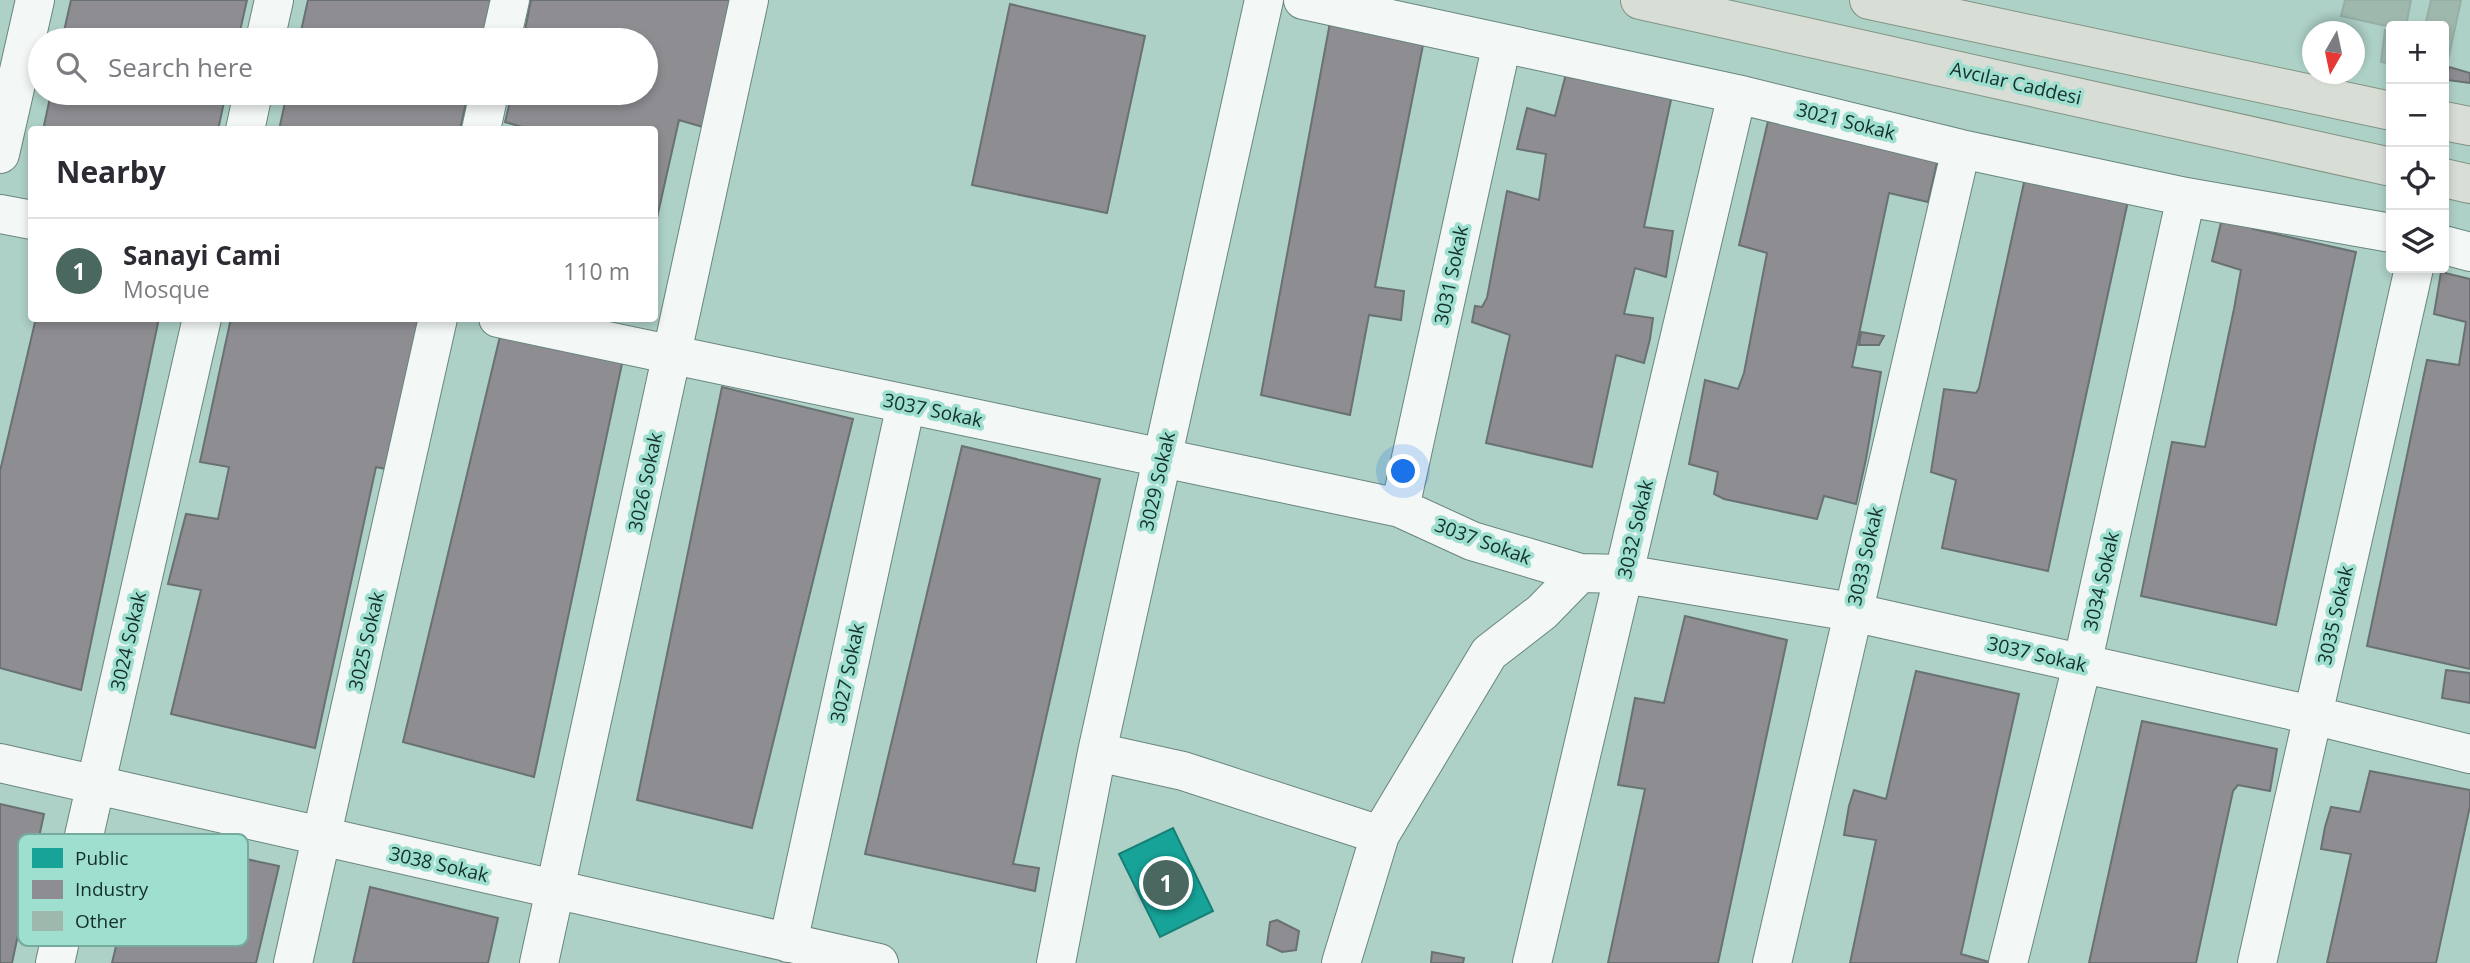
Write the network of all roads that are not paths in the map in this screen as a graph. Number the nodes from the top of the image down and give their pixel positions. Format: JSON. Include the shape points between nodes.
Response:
{"nodes":[{"id":1,"x":35,"y":0,"type":"edge"},
{"id":2,"x":274,"y":0,"type":"edge"},
{"id":3,"x":510,"y":0,"type":"edge"},
{"id":4,"x":749,"y":0,"type":"edge"},
{"id":5,"x":1264,"y":0,"type":"edge"},
{"id":6,"x":1303,"y":0,"type":"edge"},
{"id":7,"x":1640,"y":0,"type":"edge"},
{"id":8,"x":1869,"y":0,"type":"edge"},
{"id":9,"x":29,"y":28,"type":"edge"},
{"id":10,"x":268,"y":28,"type":"edge"},
{"id":11,"x":504,"y":28,"type":"edge"},
{"id":12,"x":28,"y":31,"type":"edge"},
{"id":13,"x":1502,"y":43,"type":"junction"},
{"id":14,"x":1737,"y":94,"type":"junction"},
{"id":15,"x":250,"y":105,"type":"edge"},
{"id":16,"x":486,"y":105,"type":"edge"},
{"id":17,"x":2386,"y":110,"type":"edge"},
{"id":18,"x":2449,"y":122,"type":"edge"},
{"id":19,"x":245,"y":126,"type":"edge"},
{"id":20,"x":482,"y":126,"type":"edge"},
{"id":21,"x":2470,"y":126,"type":"edge"},
{"id":22,"x":1961,"y":149,"type":"junction"},
{"id":23,"x":0,"y":154,"type":"edge"},
{"id":24,"x":2386,"y":166,"type":"edge"},
{"id":25,"x":2449,"y":179,"type":"edge"},
{"id":26,"x":2470,"y":184,"type":"edge"},
{"id":27,"x":2186,"y":197,"type":"junction"},
{"id":28,"x":0,"y":214,"type":"edge"},
{"id":29,"x":28,"y":219,"type":"edge"},
{"id":30,"x":2386,"y":232,"type":"edge"},
{"id":31,"x":2449,"y":246,"type":"edge"},
{"id":32,"x":2470,"y":252,"type":"edge"},
{"id":33,"x":2413,"y":273,"type":"edge"},
{"id":34,"x":201,"y":322,"type":"edge"},
{"id":35,"x":437,"y":322,"type":"edge"},
{"id":36,"x":517,"y":322,"type":"edge"},
{"id":37,"x":672,"y":355,"type":"junction"},
{"id":38,"x":906,"y":404,"type":"junction"},
{"id":39,"x":1162,"y":458,"type":"junction"},
{"id":40,"x":1400,"y":508,"type":"junction"},
{"id":41,"x":1580,"y":573,"type":"junction"},
{"id":42,"x":1624,"y":574,"type":"junction"},
{"id":43,"x":1852,"y":612,"type":"junction"},
{"id":44,"x":2082,"y":665,"type":"junction"},
{"id":45,"x":2312,"y":715,"type":"junction"},
{"id":46,"x":1097,"y":752,"type":"junction"},
{"id":47,"x":2470,"y":754,"type":"edge"},
{"id":48,"x":0,"y":763,"type":"edge"},
{"id":49,"x":96,"y":785,"type":"junction"},
{"id":50,"x":85,"y":834,"type":"edge"},
{"id":51,"x":1380,"y":835,"type":"junction"},
{"id":52,"x":321,"y":837,"type":"junction"},
{"id":53,"x":556,"y":891,"type":"junction"},
{"id":54,"x":788,"y":943,"type":"junction"},
{"id":55,"x":293,"y":963,"type":"edge"},
{"id":56,"x":540,"y":963,"type":"edge"},
{"id":57,"x":879,"y":963,"type":"edge"},
{"id":58,"x":1056,"y":963,"type":"edge"},
{"id":59,"x":1341,"y":963,"type":"edge"},
{"id":60,"x":1532,"y":963,"type":"edge"},
{"id":61,"x":1772,"y":963,"type":"edge"},
{"id":62,"x":2008,"y":963,"type":"edge"},
{"id":63,"x":2257,"y":963,"type":"edge"}],
"edges":[{"from":1,"to":9,"type":"lane"},
{"from":2,"to":10,"type":"lane"},
{"from":3,"to":11,"type":"lane"},
{"from":4,"to":37,"type":"lane","name":"3026 Sokak"},
{"from":5,"to":39,"type":"lane","name":"3029 Sokak"},
{"from":6,"to":13,"type":"lane","name":"3021 Sokak"},
{"from":7,"to":24,"type":"main road","name":"Avcılar Caddesi"},
{"from":8,"to":17,"type":"main road"},
{"from":12,"to":23,"type":"lane"},
{"from":13,"to":14,"type":"lane","name":"3021 Sokak"},
{"from":13,"to":40,"type":"lane","name":"3031 Sokak"},
{"from":14,"to":22,"type":"lane","name":"3021 Sokak"},
{"from":14,"to":42,"type":"lane","name":"3032 Sokak"},
{"from":15,"to":19,"type":"lane"},
{"from":16,"to":20,"type":"lane"},
{"from":18,"to":21,"type":"main road"},
{"from":22,"to":27,"type":"lane","name":"3021 Sokak"},
{"from":22,"to":43,"type":"lane","name":"3033 Sokak"},
{"from":25,"to":26,"type":"main road"},
{"from":27,"to":30,"type":"lane","name":"3021 Sokak"},
{"from":27,"to":44,"type":"lane","name":"3034 Sokak"},
{"from":28,"to":29,"type":"lane"},
{"from":31,"to":32,"type":"lane"},
{"from":33,"to":45,"type":"lane","name":"3035 Sokak"},
{"from":34,"to":49,"type":"lane","name":"3024 Sokak"},
{"from":35,"to":52,"type":"lane","name":"3025 Sokak"},
{"from":36,"to":37,"type":"lane","name":"3037 Sokak"},
{"from":37,"to":38,"type":"lane","name":"3037 Sokak"},
{"from":37,"to":53,"type":"lane","name":"3026 Sokak"},
{"from":38,"to":39,"type":"lane","name":"3037 Sokak"},
{"from":38,"to":54,"type":"lane","name":"3027 Sokak"},
{"from":39,"to":40,"type":"lane","name":"3037 Sokak"},
{"from":39,"to":46,"type":"lane","name":"3029 Sokak"},
{"from":40,"to":41,"type":"lane","name":"3037 Sokak","via":[[1472,541]]},
{"from":41,"to":42,"type":"lane","name":"3037 Sokak"},
{"from":41,"to":51,"type":"lane","via":[[1542,612],[1489,653]]},
{"from":42,"to":43,"type":"lane","name":"3037 Sokak"},
{"from":42,"to":60,"type":"lane","name":"3032 Sokak"},
{"from":43,"to":44,"type":"lane","name":"3037 Sokak"},
{"from":43,"to":61,"type":"lane","name":"3033 Sokak"},
{"from":44,"to":45,"type":"lane","name":"3037 Sokak"},
{"from":44,"to":62,"type":"lane","name":"3034 Sokak"},
{"from":45,"to":47,"type":"lane","name":"3037 Sokak"},
{"from":45,"to":63,"type":"lane","name":"3035 Sokak"},
{"from":46,"to":51,"type":"lane","via":[[1183,771]]},
{"from":46,"to":58,"type":"lane","name":"3029 Sokak"},
{"from":48,"to":49,"type":"lane","name":"3038 Sokak"},
{"from":49,"to":50,"type":"lane","name":"3024 Sokak"},
{"from":49,"to":52,"type":"lane","name":"3038 Sokak"},
{"from":51,"to":59,"type":"lane"},
{"from":52,"to":53,"type":"lane","name":"3038 Sokak"},
{"from":52,"to":55,"type":"lane","name":"3025 Sokak"},
{"from":53,"to":54,"type":"lane","name":"3038 Sokak"},
{"from":53,"to":56,"type":"lane","name":"3026 Sokak"},
{"from":54,"to":57,"type":"lane","name":"3038 Sokak"}]}
